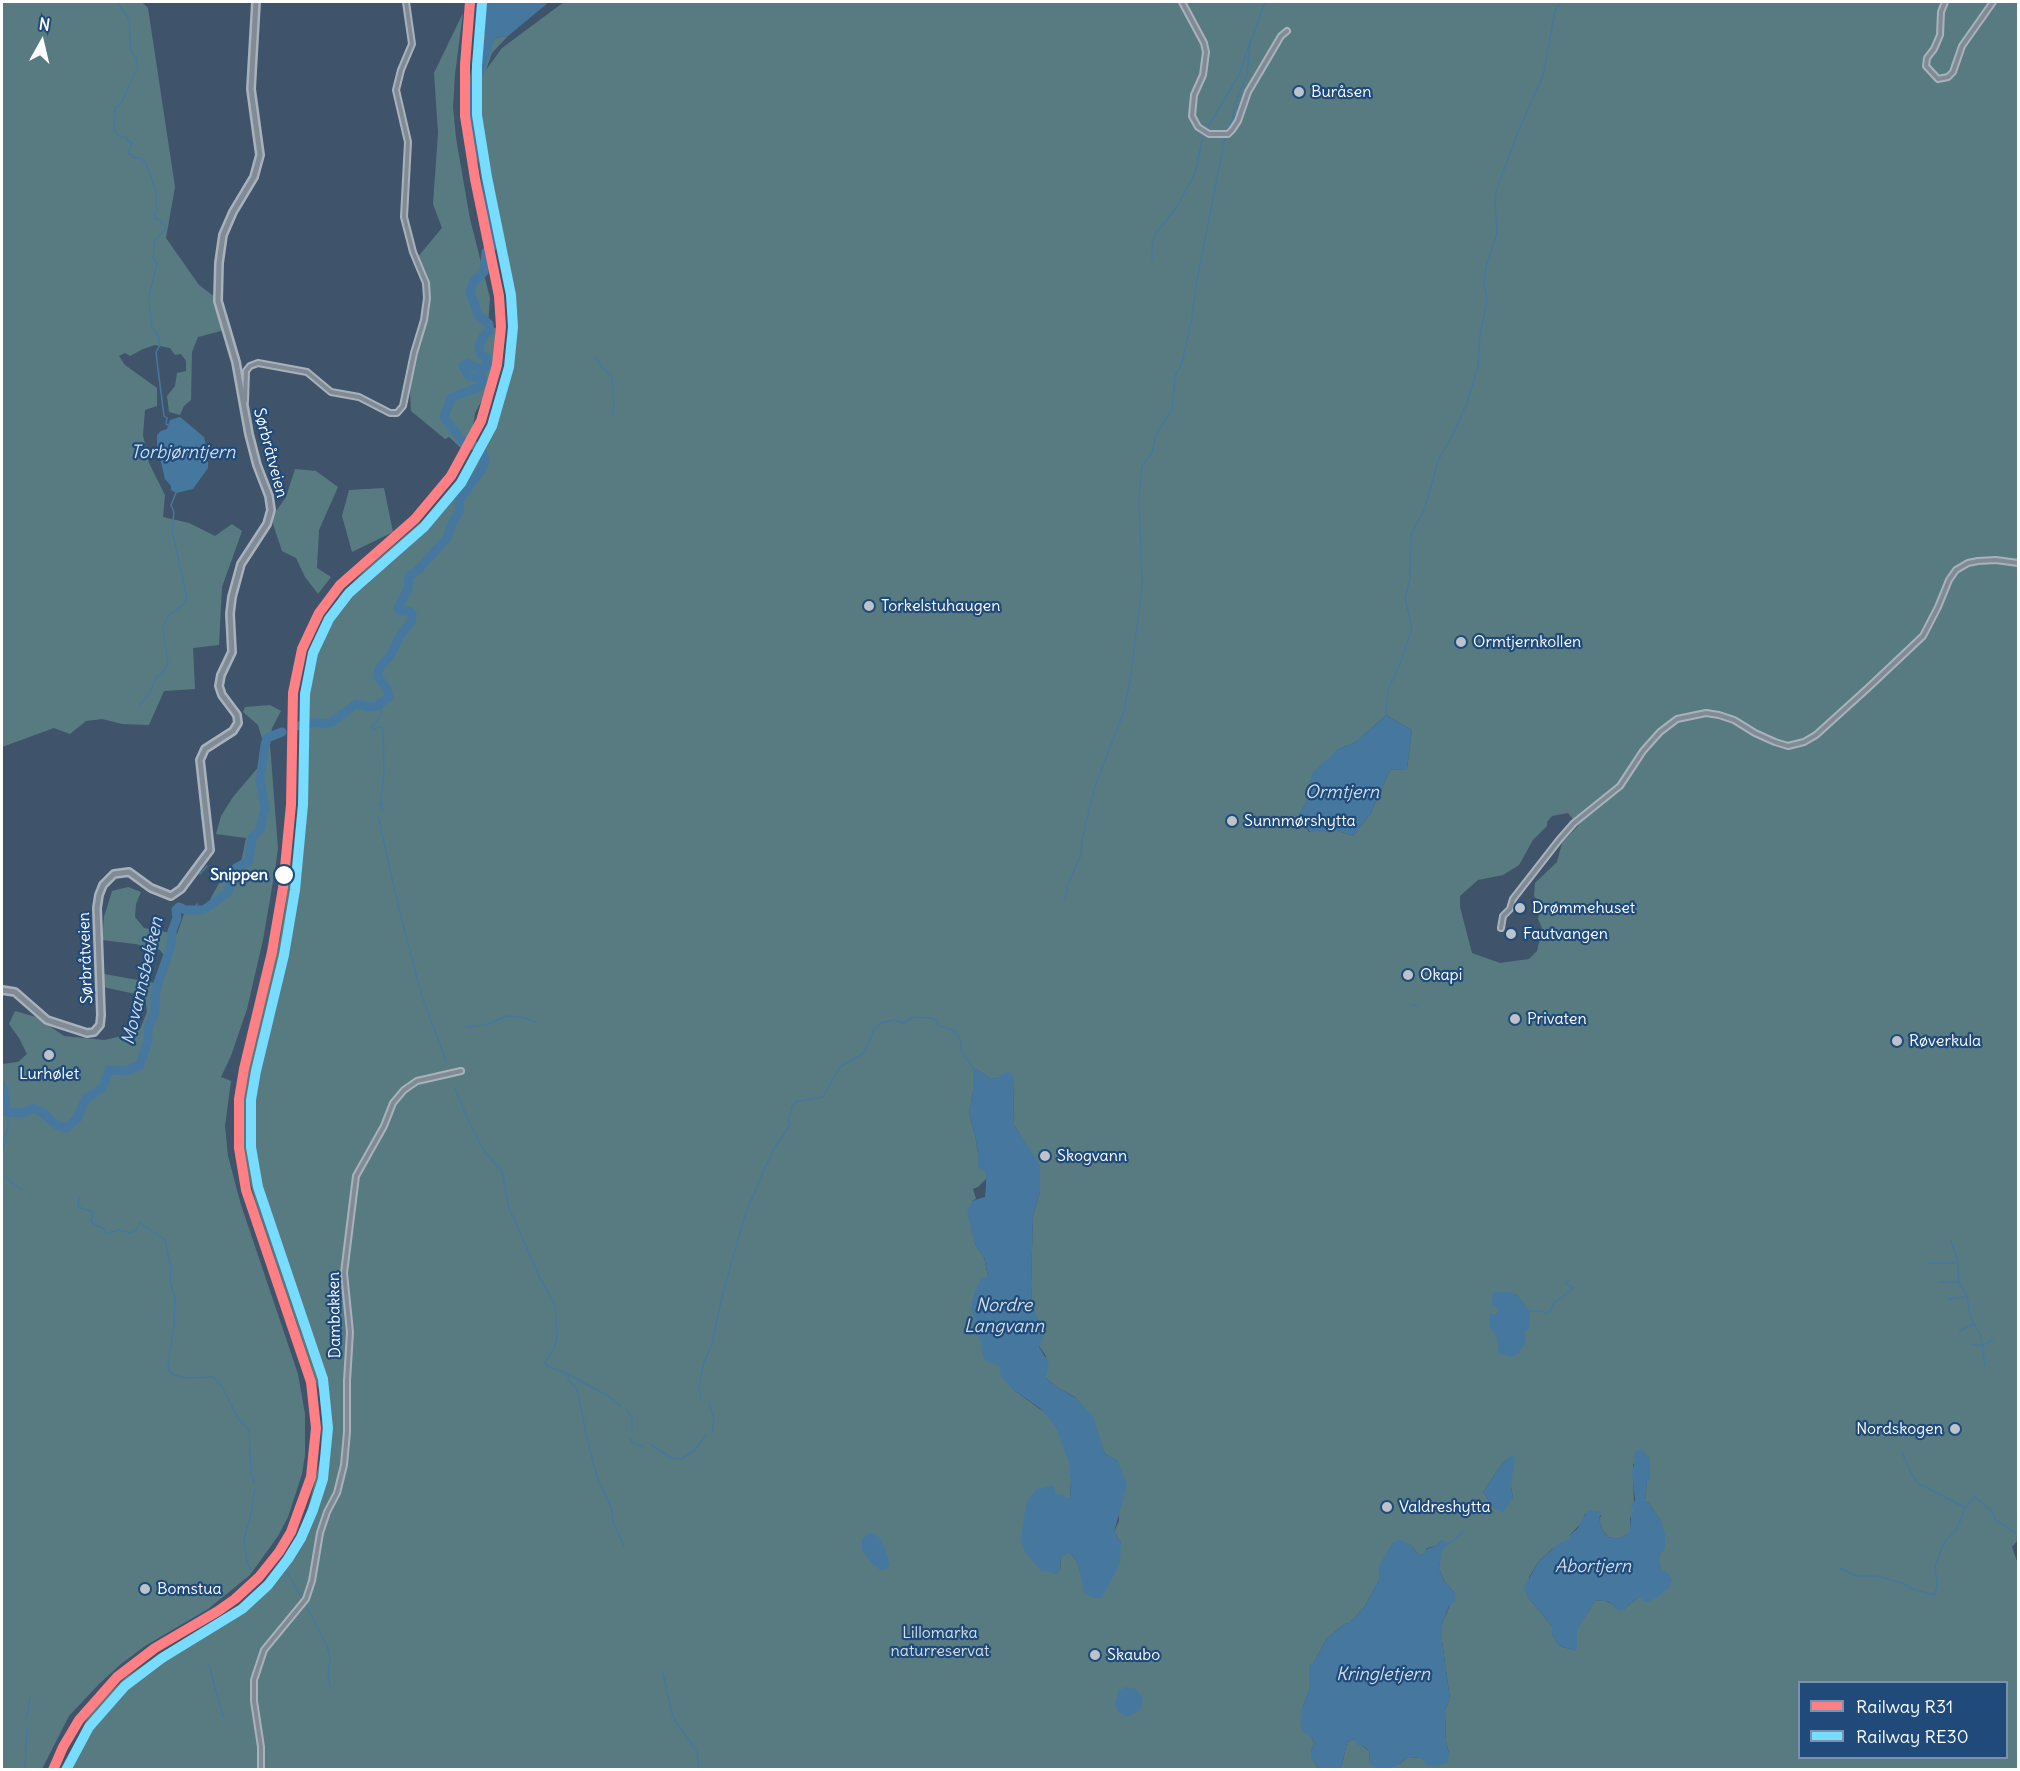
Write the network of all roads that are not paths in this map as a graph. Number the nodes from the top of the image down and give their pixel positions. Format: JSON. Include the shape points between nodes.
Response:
{"nodes":[{"id":1,"x":256,"y":2,"type":"edge"},
{"id":2,"x":406,"y":2,"type":"edge"},
{"id":3,"x":1182,"y":2,"type":"edge"},
{"id":4,"x":1945,"y":2,"type":"edge"},
{"id":5,"x":1993,"y":2,"type":"edge"},
{"id":6,"x":1287,"y":31,"type":"dead end"},
{"id":7,"x":243,"y":404,"type":"junction"},
{"id":8,"x":2019,"y":563,"type":"edge"},
{"id":9,"x":1501,"y":928,"type":"dead end"},
{"id":10,"x":2,"y":990,"type":"edge"},
{"id":11,"x":461,"y":1071,"type":"dead end"},
{"id":12,"x":261,"y":1770,"type":"edge"}],
"edges":[{"from":1,"to":7,"type":"street","name":"Sørbråtveien","via":[[251,89],[260,155],[254,177],[226,228],[218,275],[219,308],[234,355]]},
{"from":2,"to":7,"type":"street","via":[[412,44],[396,90],[408,142],[404,217],[426,283],[427,298],[403,406],[397,413],[390,413],[359,397],[331,392],[307,372],[258,363],[246,371]]},
{"from":3,"to":6,"type":"street","via":[[1206,52],[1192,116],[1198,127],[1209,134],[1228,134],[1232,130],[1248,92]]},
{"from":4,"to":5,"type":"street","via":[[1940,35],[1926,66],[1938,80],[1953,72],[1962,46]]},
{"from":7,"to":10,"type":"street","name":"Sørbråtveien","via":[[271,510],[267,524],[241,564],[231,603],[232,652],[219,686],[237,715],[237,723],[233,731],[205,749],[200,760],[210,850],[181,890],[171,896],[129,872],[114,874],[103,885],[97,908],[101,1016],[94,1032],[47,1020],[15,992]]},
{"from":8,"to":9,"type":"street","via":[[1978,561],[1956,570],[1923,636],[1804,742],[1788,746],[1775,742],[1719,715],[1706,713],[1677,719],[1643,751],[1620,786],[1559,840],[1513,899]]},
{"from":11,"to":12,"type":"street","name":"Dambakken","via":[[417,1081],[404,1090],[393,1103],[356,1176],[344,1273],[350,1332],[344,1465],[320,1533],[306,1599],[264,1650],[254,1680]]}]}
